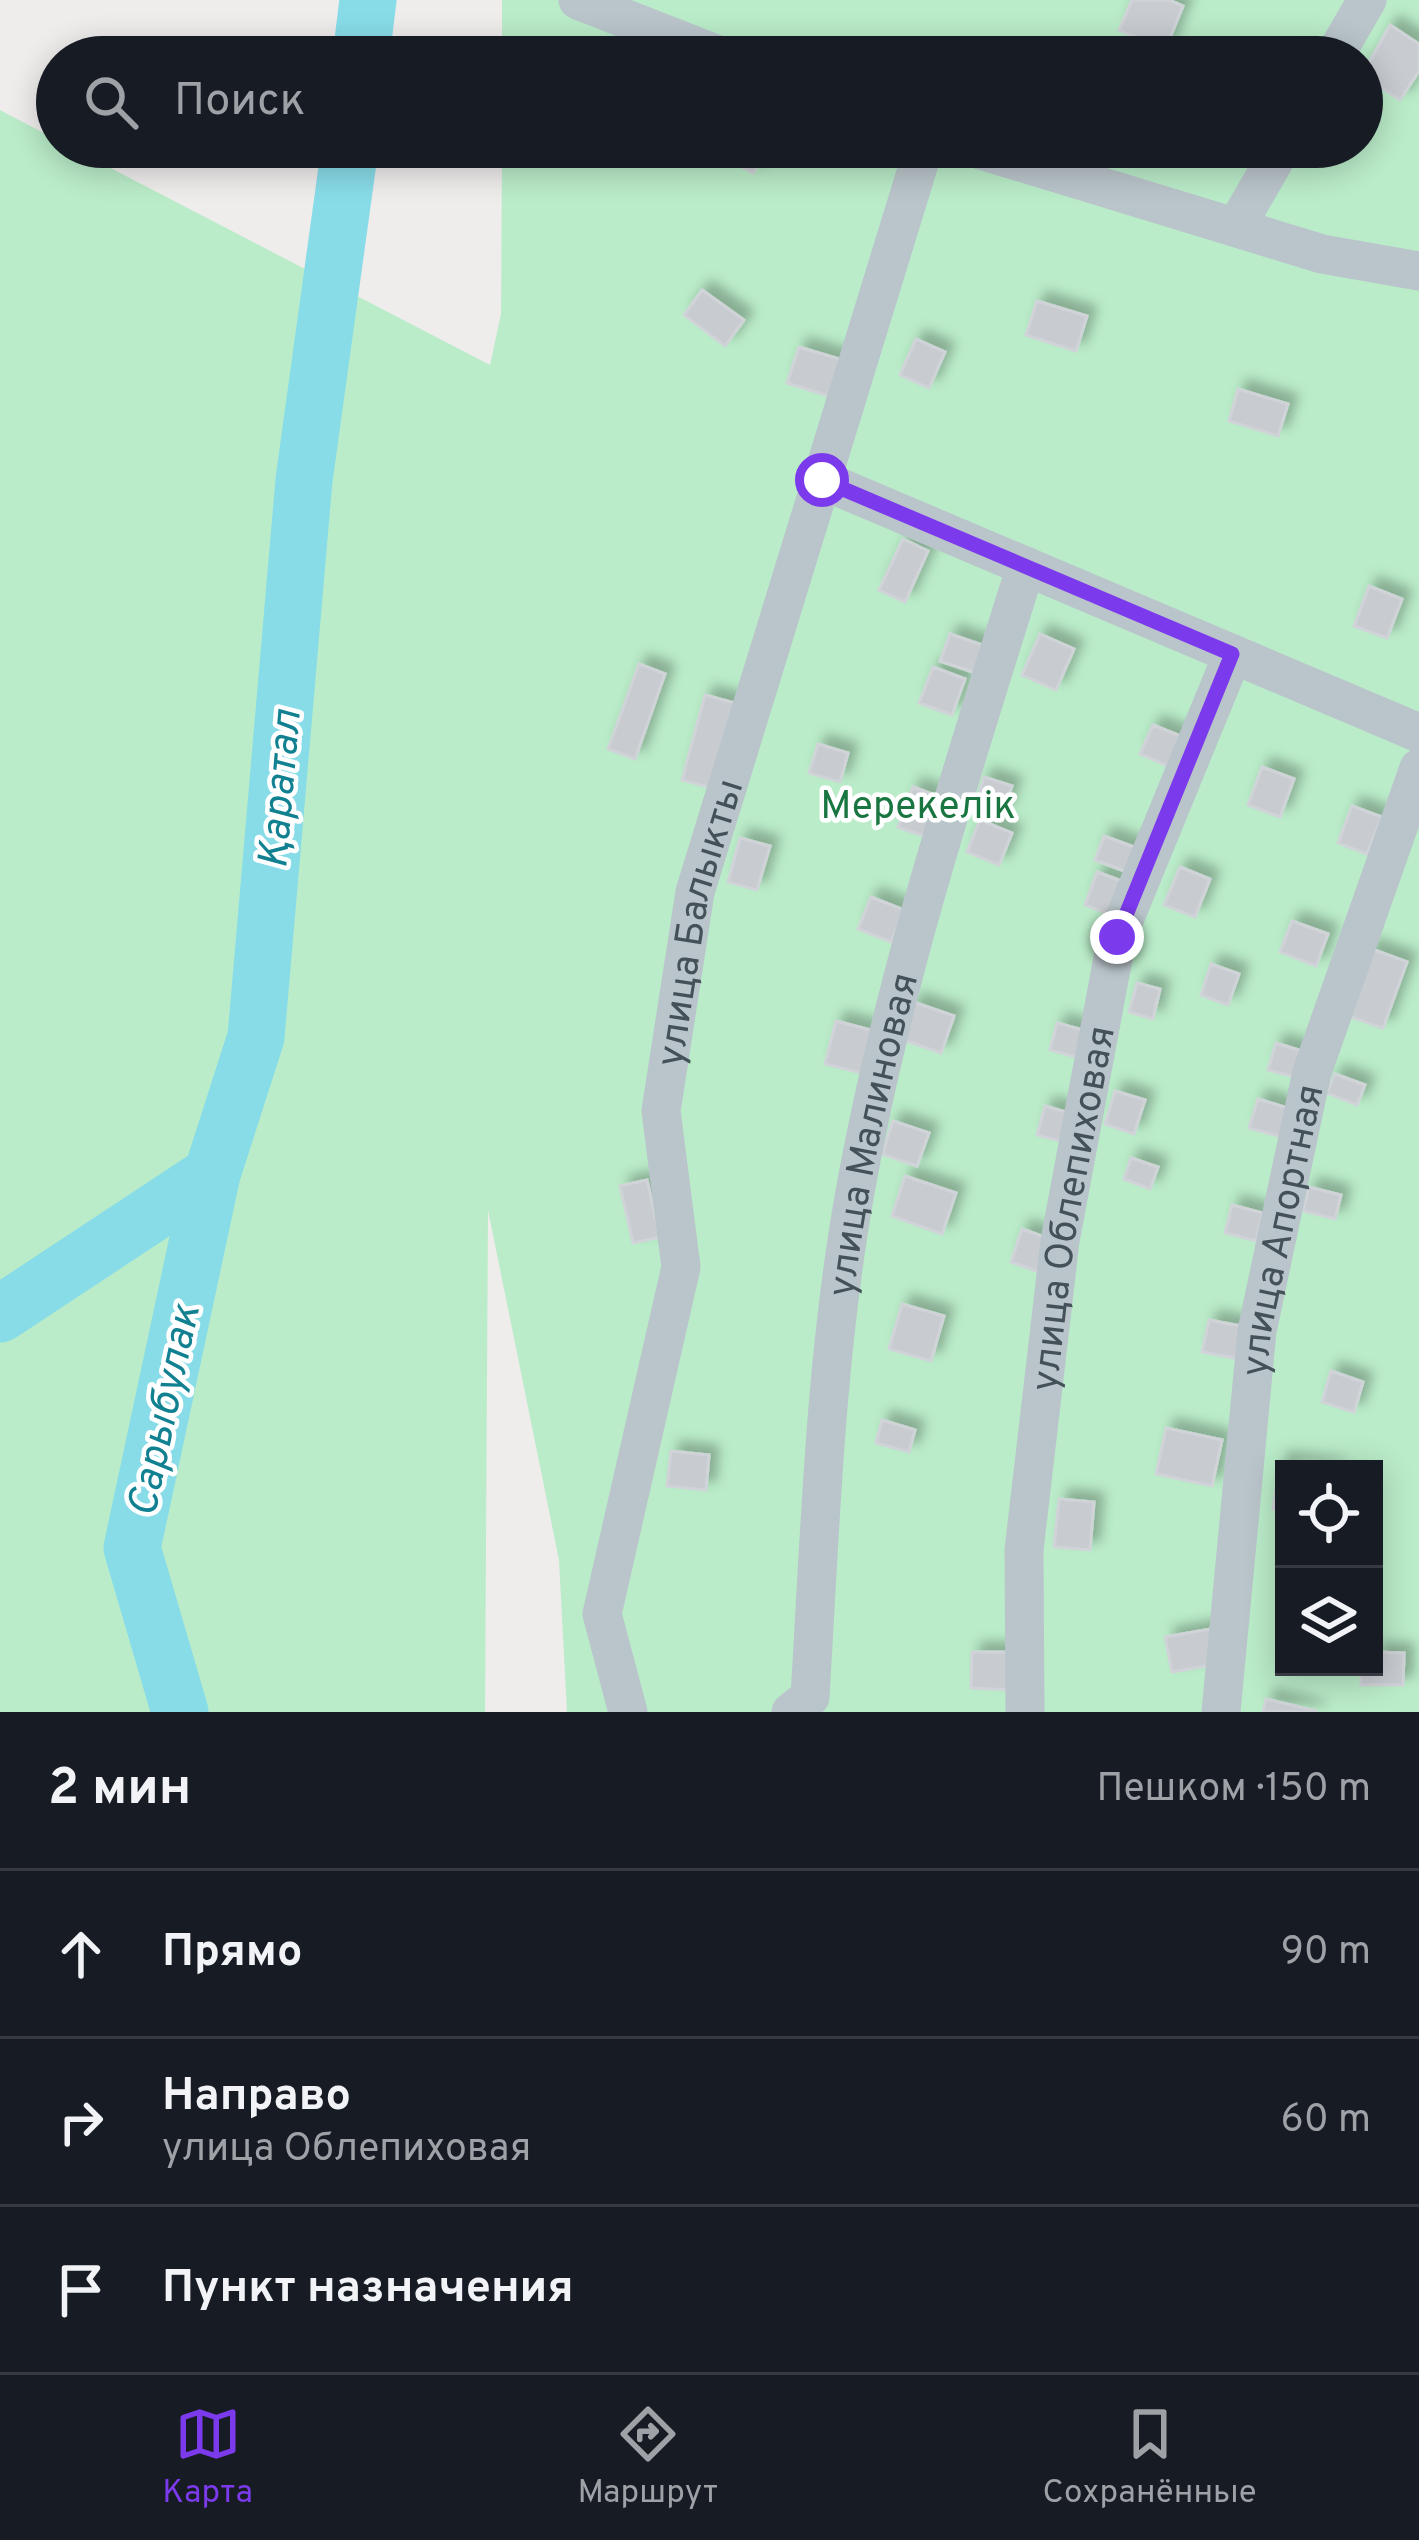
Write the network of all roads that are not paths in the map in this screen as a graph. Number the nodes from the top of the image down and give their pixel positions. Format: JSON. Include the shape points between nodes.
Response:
{"nodes":[{"id":1,"x":578,"y":0,"type":"edge"},
{"id":2,"x":1367,"y":0,"type":"edge"},
{"id":3,"x":656,"y":16,"type":"edge"},
{"id":4,"x":689,"y":36,"type":"edge"},
{"id":5,"x":1346,"y":36,"type":"edge"},
{"id":6,"x":918,"y":168,"type":"edge"},
{"id":7,"x":1041,"y":168,"type":"edge"},
{"id":8,"x":1270,"y":168,"type":"edge"},
{"id":9,"x":1236,"y":227,"type":"junction"},
{"id":10,"x":1419,"y":271,"type":"edge"},
{"id":11,"x":822,"y":480,"type":"junction"},
{"id":12,"x":1025,"y":566,"type":"junction"},
{"id":13,"x":1232,"y":654,"type":"junction"},
{"id":14,"x":1419,"y":733,"type":"edge"},
{"id":15,"x":1419,"y":768,"type":"edge"},
{"id":16,"x":628,"y":1712,"type":"edge"},
{"id":17,"x":790,"y":1712,"type":"edge"},
{"id":18,"x":1025,"y":1712,"type":"edge"},
{"id":19,"x":1221,"y":1712,"type":"edge"}],
"edges":[{"from":1,"to":3,"type":"street"},
{"from":2,"to":5,"type":"street"},
{"from":3,"to":4,"type":"street"},
{"from":6,"to":11,"type":"street","name":"улица Балыкты"},
{"from":7,"to":9,"type":"street"},
{"from":8,"to":9,"type":"street"},
{"from":9,"to":10,"type":"street","via":[[1322,254]]},
{"from":11,"to":12,"type":"street"},
{"from":11,"to":16,"type":"street","name":"улица Балыкты","via":[[695,892],[661,1111],[681,1267],[602,1614]]},
{"from":12,"to":13,"type":"street"},
{"from":12,"to":17,"type":"street","name":"улица Малиновая","via":[[905,958],[853,1201],[810,1697]]},
{"from":13,"to":14,"type":"street"},
{"from":13,"to":18,"type":"street","name":"улица Облепиховая","via":[[1117,937],[1060,1241],[1024,1550]]},
{"from":15,"to":19,"type":"street","name":"улица Апортная","via":[[1312,1072],[1266,1288]]}]}
